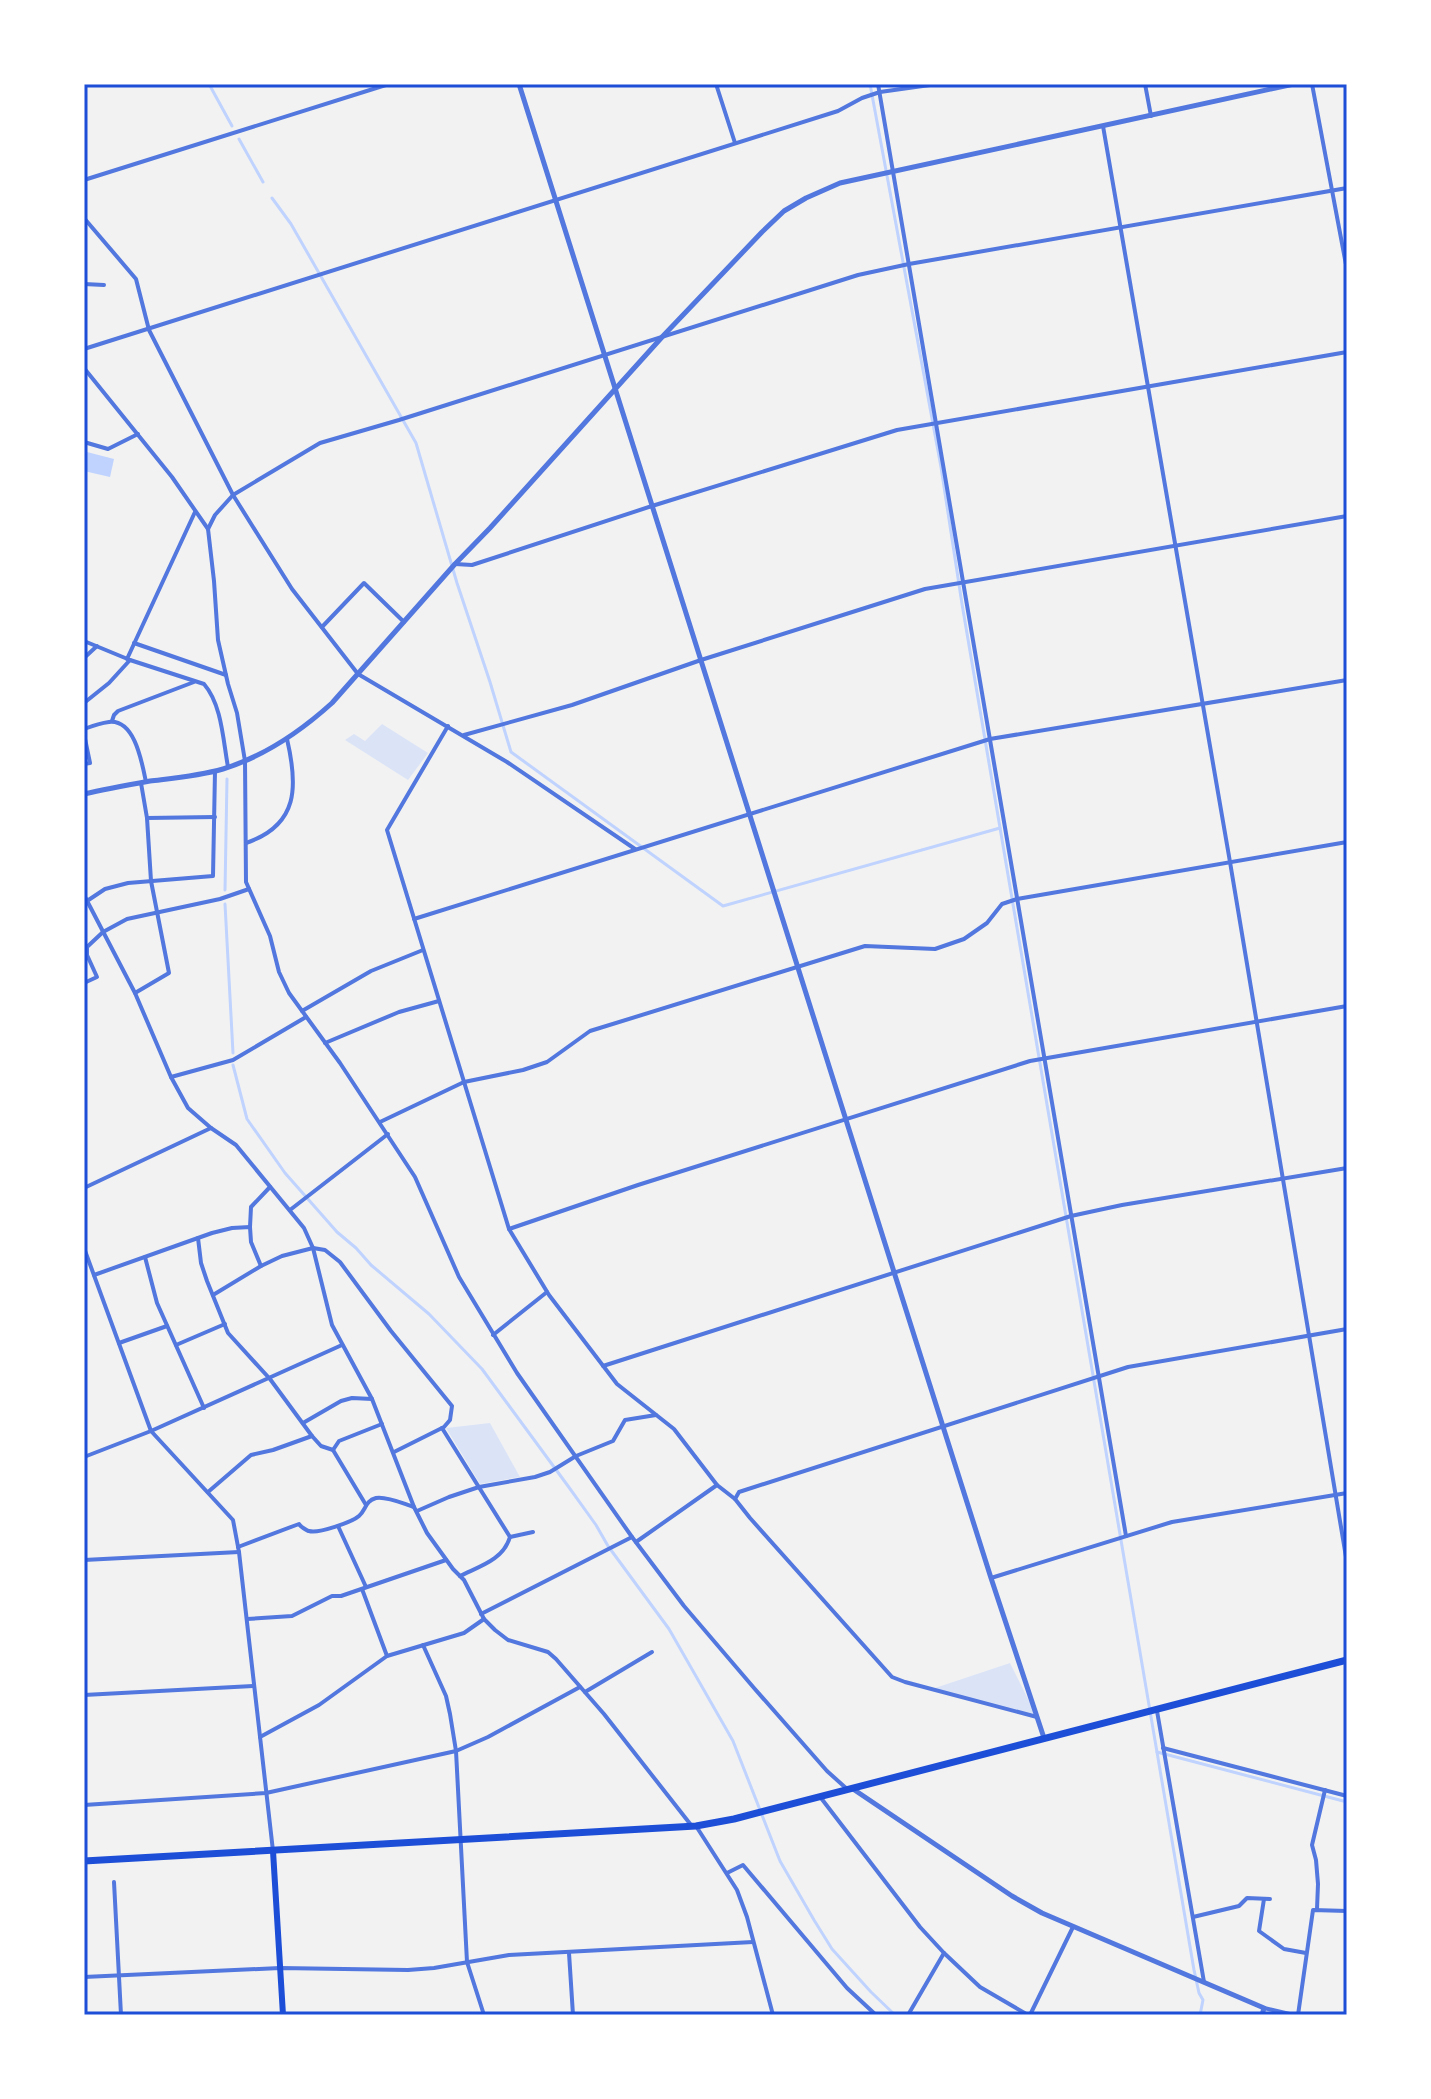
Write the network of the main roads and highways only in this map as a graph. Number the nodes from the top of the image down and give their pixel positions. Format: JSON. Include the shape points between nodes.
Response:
{"nodes":[{"id":1,"x":1347,"y":1660,"type":"edge"},
{"id":2,"x":273,"y":1851,"type":"junction"},
{"id":3,"x":84,"y":1861,"type":"edge"},
{"id":4,"x":283,"y":2015,"type":"edge"}],
"edges":[{"from":1,"to":2,"type":"highway","via":[[734,1819],[694,1826]]},
{"from":2,"to":3,"type":"highway"},
{"from":2,"to":4,"type":"main road"}]}
